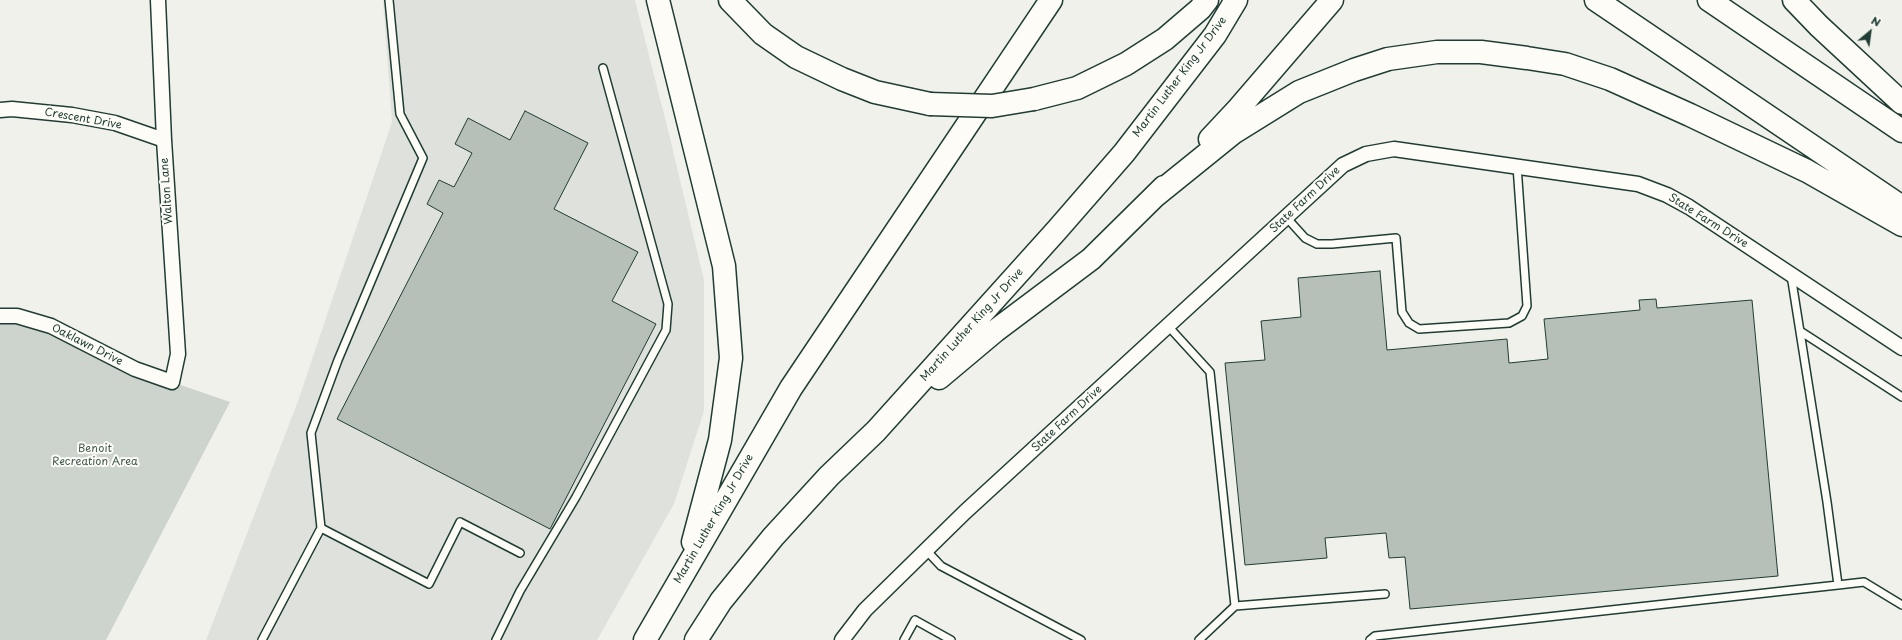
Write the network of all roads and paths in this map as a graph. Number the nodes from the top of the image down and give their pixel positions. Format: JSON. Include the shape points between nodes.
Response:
{"nodes":[{"id":1,"x":158,"y":0,"type":"edge"},
{"id":2,"x":389,"y":0,"type":"edge"},
{"id":3,"x":658,"y":0,"type":"edge"},
{"id":4,"x":730,"y":0,"type":"edge"},
{"id":5,"x":1051,"y":0,"type":"edge"},
{"id":6,"x":1207,"y":0,"type":"edge"},
{"id":7,"x":1236,"y":0,"type":"edge"},
{"id":8,"x":1332,"y":0,"type":"edge"},
{"id":9,"x":1596,"y":0,"type":"edge"},
{"id":10,"x":1709,"y":0,"type":"edge"},
{"id":11,"x":1794,"y":0,"type":"edge"},
{"id":12,"x":603,"y":68,"type":"dead end"},
{"id":13,"x":1902,"y":103,"type":"edge"},
{"id":14,"x":0,"y":110,"type":"edge"},
{"id":15,"x":1902,"y":131,"type":"edge"},
{"id":16,"x":164,"y":140,"type":"junction"},
{"id":17,"x":1517,"y":166,"type":"junction"},
{"id":18,"x":1154,"y":196,"type":"junction"},
{"id":19,"x":1902,"y":207,"type":"edge"},
{"id":20,"x":1286,"y":217,"type":"junction"},
{"id":21,"x":1902,"y":225,"type":"edge"},
{"id":22,"x":1791,"y":274,"type":"junction"},
{"id":23,"x":0,"y":316,"type":"edge"},
{"id":24,"x":1168,"y":326,"type":"junction"},
{"id":25,"x":1800,"y":331,"type":"junction"},
{"id":26,"x":1902,"y":348,"type":"edge"},
{"id":27,"x":172,"y":382,"type":"joint"},
{"id":28,"x":1902,"y":397,"type":"edge"},
{"id":29,"x":876,"y":432,"type":"junction"},
{"id":30,"x":321,"y":528,"type":"junction"},
{"id":31,"x":926,"y":550,"type":"junction"},
{"id":32,"x":520,"y":553,"type":"dead end"},
{"id":33,"x":686,"y":568,"type":"junction"},
{"id":34,"x":1838,"y":584,"type":"junction"},
{"id":35,"x":1385,"y":594,"type":"dead end"},
{"id":36,"x":1902,"y":605,"type":"edge"},
{"id":37,"x":1236,"y":606,"type":"junction"},
{"id":38,"x":262,"y":640,"type":"edge"},
{"id":39,"x":496,"y":640,"type":"edge"},
{"id":40,"x":645,"y":640,"type":"edge"},
{"id":41,"x":696,"y":640,"type":"edge"},
{"id":42,"x":842,"y":640,"type":"edge"},
{"id":43,"x":904,"y":640,"type":"edge"},
{"id":44,"x":951,"y":640,"type":"edge"},
{"id":45,"x":1081,"y":640,"type":"edge"},
{"id":46,"x":1200,"y":640,"type":"edge"},
{"id":47,"x":1370,"y":640,"type":"edge"}],
"edges":[{"from":1,"to":16,"type":"street","name":"Walton Lane"},
{"from":2,"to":30,"type":"lane","via":[[400,114],[424,158],[338,360],[311,433]]},
{"from":3,"to":33,"type":"highway","via":[[724,266],[731,358],[720,440]]},
{"from":4,"to":6,"type":"highway","bridge":true,"via":[[762,34],[796,57],[842,80],[875,92],[930,104],[992,106],[1077,88],[1126,64],[1165,39]]},
{"from":5,"to":33,"type":"highway","name":"Martin Luther King Jr Drive","via":[[791,388]]},
{"from":7,"to":29,"type":"highway","name":"Martin Luther King Jr Drive","via":[[1215,35],[1124,153]]},
{"from":8,"to":18,"type":"highway","via":[[1239,108]]},
{"from":9,"to":19,"type":"highway"},
{"from":10,"to":15,"type":"highway"},
{"from":11,"to":13,"type":"highway"},
{"from":12,"to":39,"type":"lane","via":[[668,304],[666,330],[576,497],[520,591]]},
{"from":14,"to":16,"type":"street","name":"Crescent Drive","via":[[72,115],[115,124]]},
{"from":16,"to":27,"type":"street","name":"Walton Lane","via":[[178,354]]},
{"from":17,"to":20,"type":"street","name":"State Farm Drive","via":[[1394,149],[1366,154],[1343,164]]},
{"from":17,"to":20,"type":"lane","via":[[1527,306],[1522,316],[1509,323],[1419,329],[1409,323],[1402,312],[1396,238],[1317,244],[1305,238]]},
{"from":17,"to":22,"type":"street","name":"State Farm Drive","via":[[1638,184],[1659,192],[1689,207]]},
{"from":18,"to":21,"type":"highway","via":[[1234,133],[1299,92],[1388,59],[1438,52],[1481,52],[1565,64],[1610,79],[1807,171]]},
{"from":18,"to":29,"type":"highway","via":[[1091,259],[995,331]]},
{"from":20,"to":24,"type":"street","name":"State Farm Drive"},
{"from":22,"to":25,"type":"lane"},
{"from":22,"to":26,"type":"street","name":"State Farm Drive"},
{"from":23,"to":27,"type":"street","name":"Oaklawn Drive","via":[[17,316],[51,326],[134,370]]},
{"from":24,"to":31,"type":"street","name":"State Farm Drive"},
{"from":24,"to":37,"type":"lane","via":[[1210,372]]},
{"from":25,"to":28,"type":"lane"},
{"from":25,"to":34,"type":"lane","via":[[1828,502]]},
{"from":29,"to":41,"type":"highway","name":"Martin Luther King Jr Drive","via":[[830,476],[773,537],[721,601]]},
{"from":30,"to":32,"type":"lane","via":[[429,584],[460,522]]},
{"from":30,"to":38,"type":"lane"},
{"from":31,"to":42,"type":"street","name":"State Farm Drive","via":[[865,610]]},
{"from":31,"to":45,"type":"lane","via":[[941,566]]},
{"from":33,"to":40,"type":"highway","name":"Martin Luther King Jr Drive"},
{"from":34,"to":36,"type":"lane","via":[[1864,582]]},
{"from":34,"to":47,"type":"lane","via":[[1375,636]]},
{"from":35,"to":37,"type":"lane"},
{"from":37,"to":46,"type":"lane"},
{"from":43,"to":44,"type":"lane","via":[[915,620]]}]}
